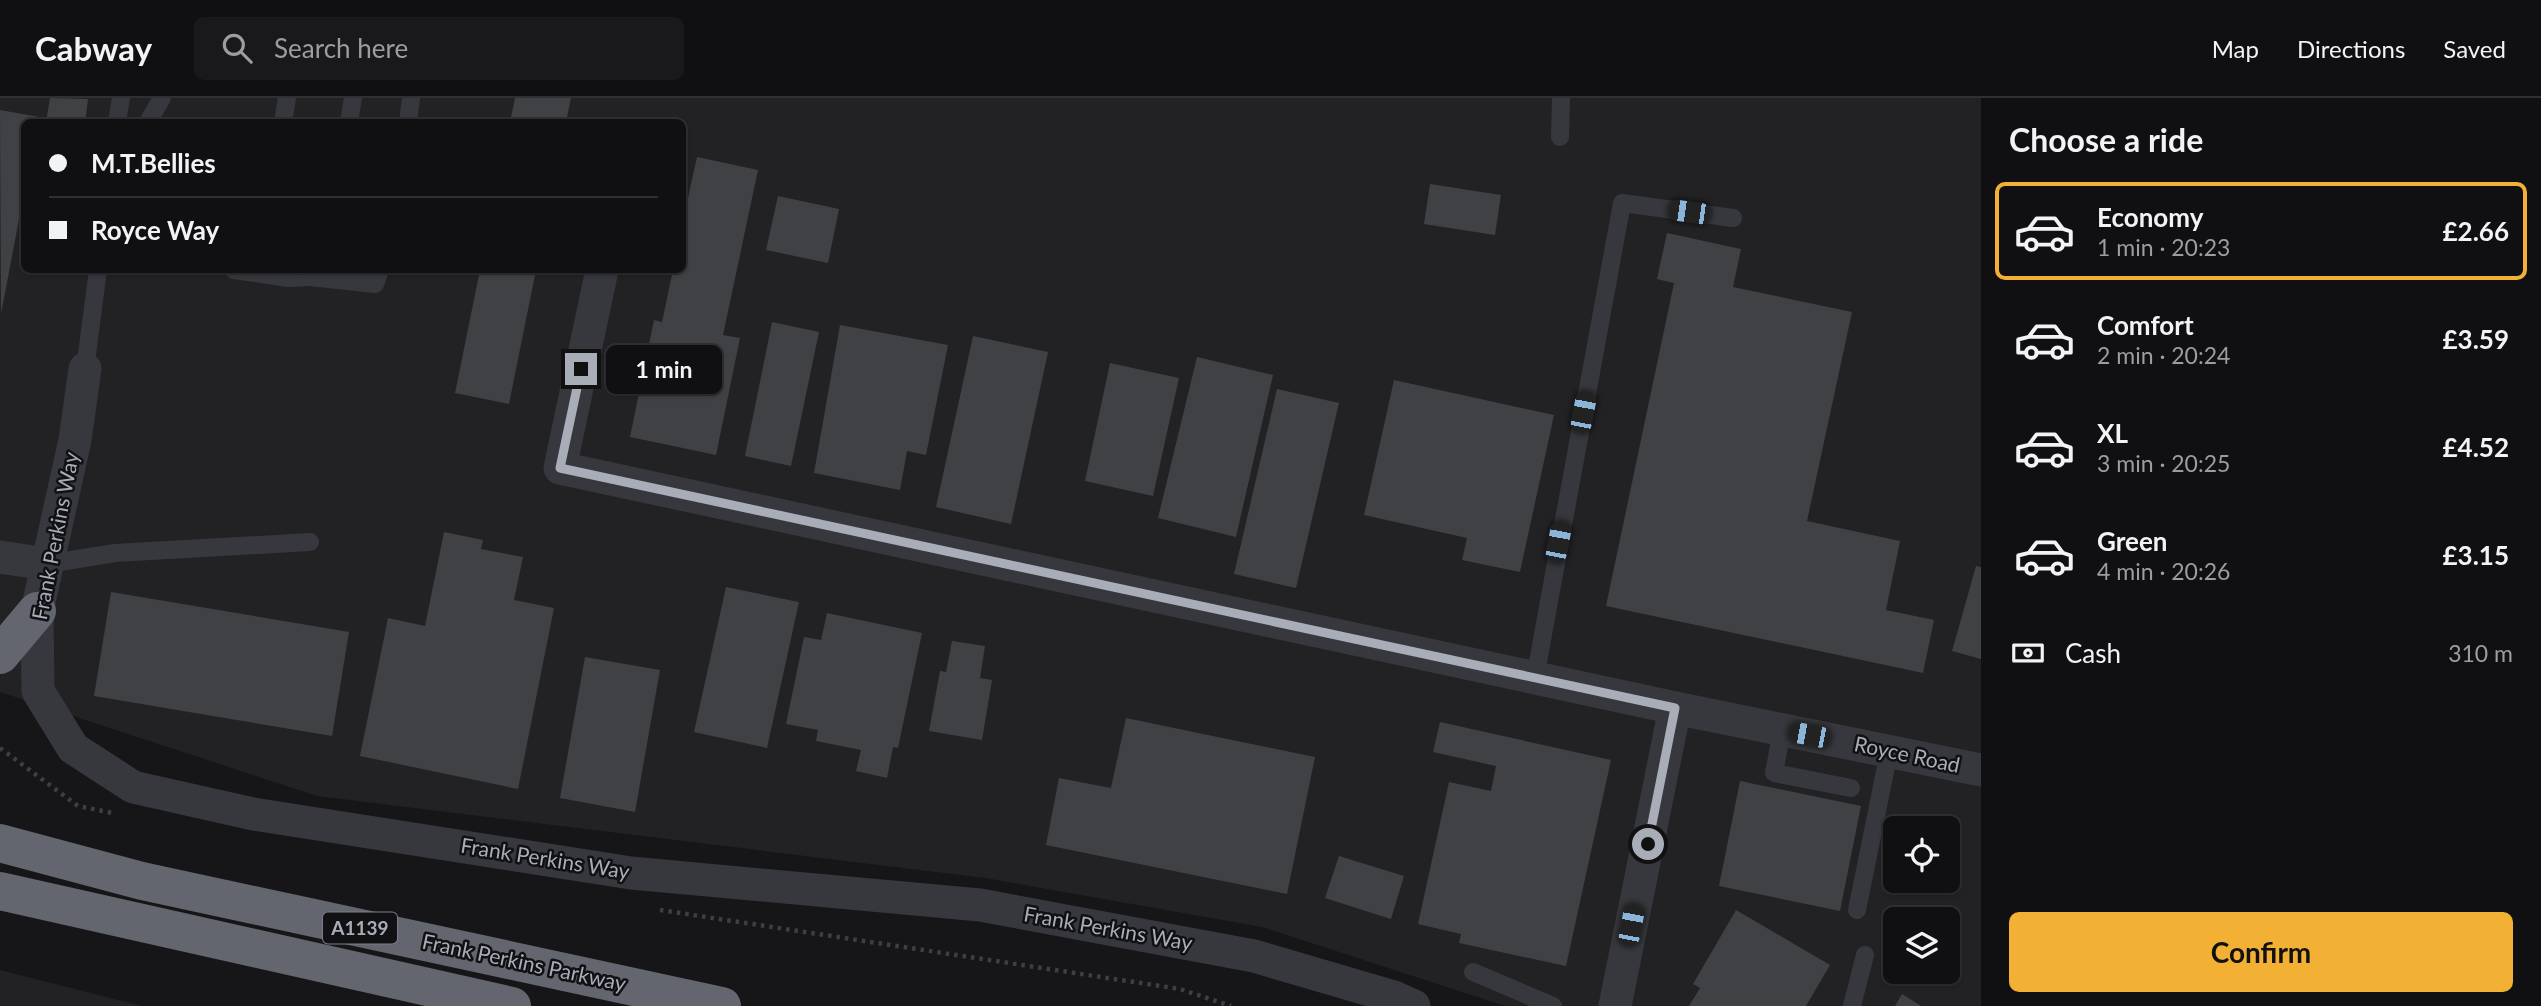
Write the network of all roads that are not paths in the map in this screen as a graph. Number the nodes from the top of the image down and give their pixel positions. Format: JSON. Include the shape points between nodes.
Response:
{"nodes":[{"id":1,"x":121,"y":98,"type":"edge"},
{"id":2,"x":162,"y":98,"type":"edge"},
{"id":3,"x":287,"y":98,"type":"edge"},
{"id":4,"x":353,"y":98,"type":"edge"},
{"id":5,"x":411,"y":98,"type":"edge"},
{"id":6,"x":1561,"y":98,"type":"edge"},
{"id":7,"x":118,"y":119,"type":"edge"},
{"id":8,"x":150,"y":119,"type":"edge"},
{"id":9,"x":284,"y":119,"type":"edge"},
{"id":10,"x":350,"y":119,"type":"edge"},
{"id":11,"x":408,"y":119,"type":"edge"},
{"id":12,"x":1560,"y":137,"type":"dead end"},
{"id":13,"x":1734,"y":218,"type":"dead end"},
{"id":14,"x":98,"y":273,"type":"edge"},
{"id":15,"x":255,"y":273,"type":"edge"},
{"id":16,"x":312,"y":273,"type":"edge"},
{"id":17,"x":379,"y":273,"type":"edge"},
{"id":18,"x":601,"y":273,"type":"edge"},
{"id":19,"x":85,"y":369,"type":"joint"},
{"id":20,"x":310,"y":542,"type":"dead end"},
{"id":21,"x":0,"y":557,"type":"edge"},
{"id":22,"x":47,"y":564,"type":"junction"},
{"id":23,"x":37,"y":611,"type":"junction"},
{"id":24,"x":0,"y":655,"type":"edge"},
{"id":25,"x":1535,"y":678,"type":"junction"},
{"id":26,"x":1675,"y":708,"type":"junction"},
{"id":27,"x":1782,"y":730,"type":"junction"},
{"id":28,"x":1889,"y":752,"type":"junction"},
{"id":29,"x":1981,"y":771,"type":"edge"},
{"id":30,"x":1851,"y":788,"type":"dead end"},
{"id":31,"x":0,"y":844,"type":"edge"},
{"id":32,"x":0,"y":891,"type":"edge"},
{"id":33,"x":1857,"y":910,"type":"dead end"},
{"id":34,"x":1865,"y":956,"type":"dead end"},
{"id":35,"x":1473,"y":972,"type":"dead end"},
{"id":36,"x":512,"y":1006,"type":"edge"},
{"id":37,"x":722,"y":1006,"type":"edge"},
{"id":38,"x":1414,"y":1006,"type":"edge"},
{"id":39,"x":1553,"y":1006,"type":"edge"},
{"id":40,"x":1615,"y":1006,"type":"edge"},
{"id":41,"x":1852,"y":1006,"type":"edge"}],
"edges":[{"from":1,"to":7,"type":"lane"},
{"from":2,"to":8,"type":"lane"},
{"from":3,"to":9,"type":"lane"},
{"from":4,"to":10,"type":"lane"},
{"from":5,"to":11,"type":"lane"},
{"from":6,"to":12,"type":"lane"},
{"from":13,"to":25,"type":"lane","via":[[1622,203]]},
{"from":14,"to":19,"type":"lane"},
{"from":15,"to":16,"type":"lane","via":[[289,278]]},
{"from":16,"to":17,"type":"lane","via":[[375,285]]},
{"from":18,"to":25,"type":"street","name":"Royce Road","via":[[560,468]]},
{"from":19,"to":22,"type":"street","name":"Frank Perkins Way","via":[[75,440]]},
{"from":20,"to":22,"type":"lane","via":[[115,553]]},
{"from":21,"to":22,"type":"street"},
{"from":22,"to":23,"type":"street","name":"Frank Perkins Way"},
{"from":23,"to":24,"type":"highway"},
{"from":23,"to":38,"type":"street","name":"Frank Perkins Way","via":[[38,691],[73,748],[134,787],[253,814],[631,873],[980,905],[1254,956]]},
{"from":25,"to":26,"type":"street","name":"Royce Road"},
{"from":26,"to":27,"type":"street","name":"Royce Road"},
{"from":26,"to":40,"type":"street"},
{"from":27,"to":28,"type":"street","name":"Royce Road"},
{"from":27,"to":30,"type":"lane","via":[[1774,773]]},
{"from":28,"to":29,"type":"street","name":"Royce Road"},
{"from":28,"to":33,"type":"lane"},
{"from":31,"to":37,"type":"highway","name":"Frank Perkins Parkway","number":"A1139","via":[[142,881]]},
{"from":32,"to":36,"type":"highway","name":"Frank Perkins Parkway","number":"A1139"},
{"from":34,"to":41,"type":"lane"},
{"from":35,"to":39,"type":"lane"}]}
